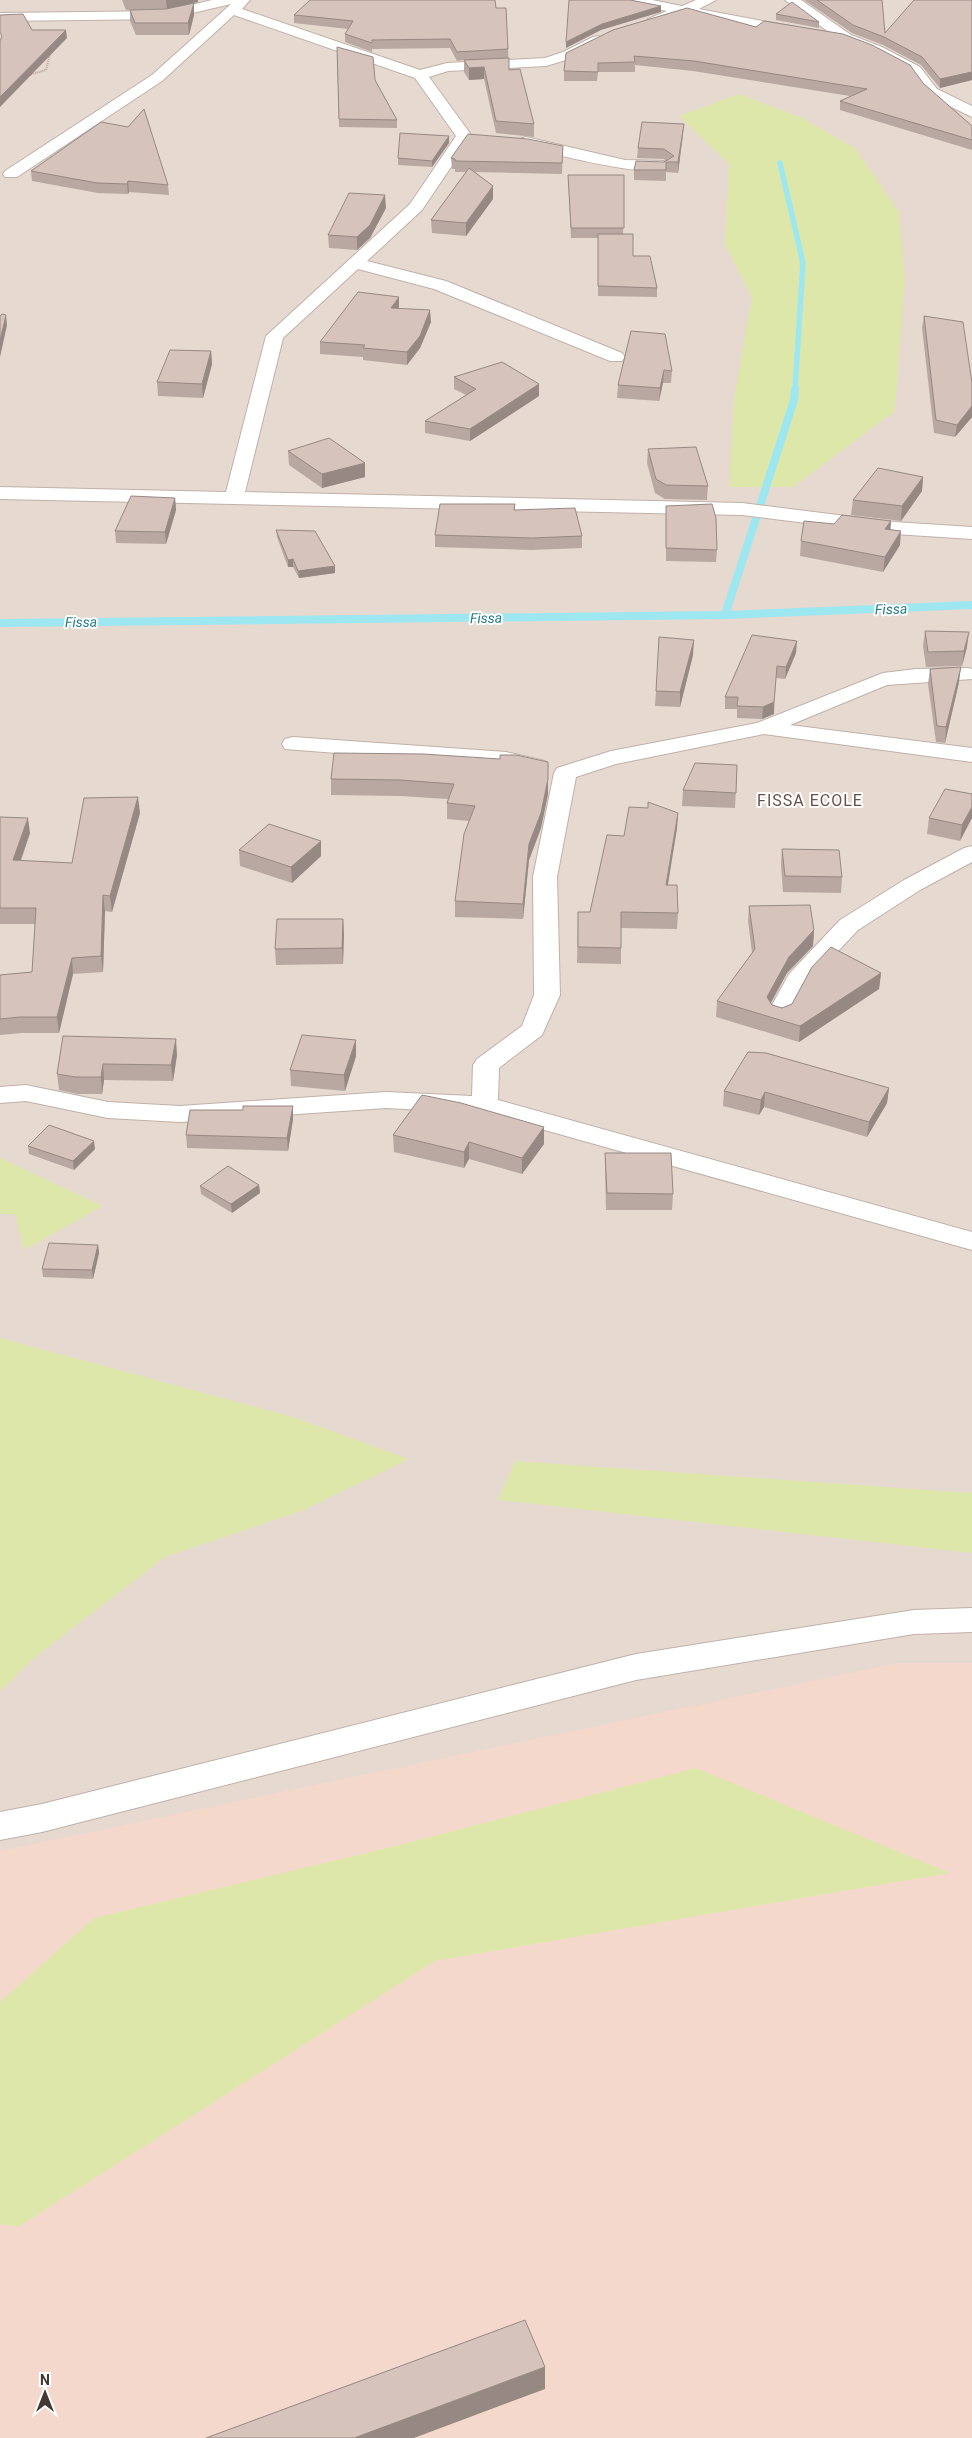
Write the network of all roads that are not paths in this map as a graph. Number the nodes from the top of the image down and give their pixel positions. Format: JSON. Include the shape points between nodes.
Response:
{"nodes":[{"id":1,"x":629,"y":0,"type":"edge"},
{"id":2,"x":709,"y":0,"type":"edge"},
{"id":3,"x":792,"y":0,"type":"edge"},
{"id":4,"x":235,"y":3,"type":"edge"},
{"id":5,"x":681,"y":10,"type":"junction"},
{"id":6,"x":0,"y":17,"type":"edge"},
{"id":7,"x":642,"y":25,"type":"edge"},
{"id":8,"x":607,"y":35,"type":"edge"},
{"id":9,"x":846,"y":38,"type":"junction"},
{"id":10,"x":420,"y":75,"type":"junction"},
{"id":11,"x":972,"y":112,"type":"edge"},
{"id":12,"x":464,"y":136,"type":"junction"},
{"id":13,"x":482,"y":138,"type":"edge"},
{"id":14,"x":510,"y":141,"type":"edge"},
{"id":15,"x":664,"y":166,"type":"edge"},
{"id":16,"x":11,"y":174,"type":"dead end"},
{"id":17,"x":355,"y":262,"type":"junction"},
{"id":18,"x":616,"y":357,"type":"dead end"},
{"id":19,"x":0,"y":492,"type":"edge"},
{"id":20,"x":234,"y":499,"type":"junction"},
{"id":21,"x":972,"y":534,"type":"edge"},
{"id":22,"x":968,"y":674,"type":"dead end"},
{"id":23,"x":763,"y":728,"type":"junction"},
{"id":24,"x":293,"y":744,"type":"dead end"},
{"id":25,"x":972,"y":755,"type":"edge"},
{"id":26,"x":565,"y":773,"type":"junction"},
{"id":27,"x":972,"y":853,"type":"edge"},
{"id":28,"x":780,"y":1014,"type":"edge"},
{"id":29,"x":0,"y":1095,"type":"edge"},
{"id":30,"x":485,"y":1105,"type":"junction"},
{"id":31,"x":972,"y":1240,"type":"edge"},
{"id":32,"x":972,"y":1620,"type":"edge"},
{"id":33,"x":0,"y":1826,"type":"edge"}],
"edges":[{"from":1,"to":5,"type":"street"},
{"from":2,"to":5,"type":"street"},
{"from":3,"to":9,"type":"street"},
{"from":4,"to":6,"type":"street","via":[[167,15]]},
{"from":4,"to":10,"type":"street"},
{"from":4,"to":16,"type":"street","via":[[157,78]]},
{"from":5,"to":7,"type":"street"},
{"from":5,"to":9,"type":"street"},
{"from":8,"to":10,"type":"street","via":[[568,55],[546,62],[470,65]]},
{"from":9,"to":11,"type":"street","via":[[915,70],[932,92]]},
{"from":10,"to":12,"type":"street"},
{"from":12,"to":13,"type":"street"},
{"from":12,"to":17,"type":"street","via":[[416,207]]},
{"from":14,"to":15,"type":"street","via":[[538,144],[625,165]]},
{"from":17,"to":18,"type":"street","via":[[440,285]]},
{"from":17,"to":20,"type":"street","via":[[275,336]]},
{"from":19,"to":20,"type":"street"},
{"from":20,"to":21,"type":"street","via":[[742,509]]},
{"from":22,"to":23,"type":"street","via":[[883,679]]},
{"from":23,"to":25,"type":"street"},
{"from":23,"to":26,"type":"street","via":[[612,758]]},
{"from":24,"to":26,"type":"street","via":[[506,759]]},
{"from":26,"to":30,"type":"street","via":[[545,877],[547,995],[534,1030],[486,1065]]},
{"from":27,"to":28,"type":"street","via":[[849,925],[798,979]]},
{"from":29,"to":30,"type":"street","via":[[26,1093],[108,1110],[180,1114],[386,1100]]},
{"from":30,"to":31,"type":"street"},
{"from":32,"to":33,"type":"street","via":[[914,1622],[636,1666]]}]}
